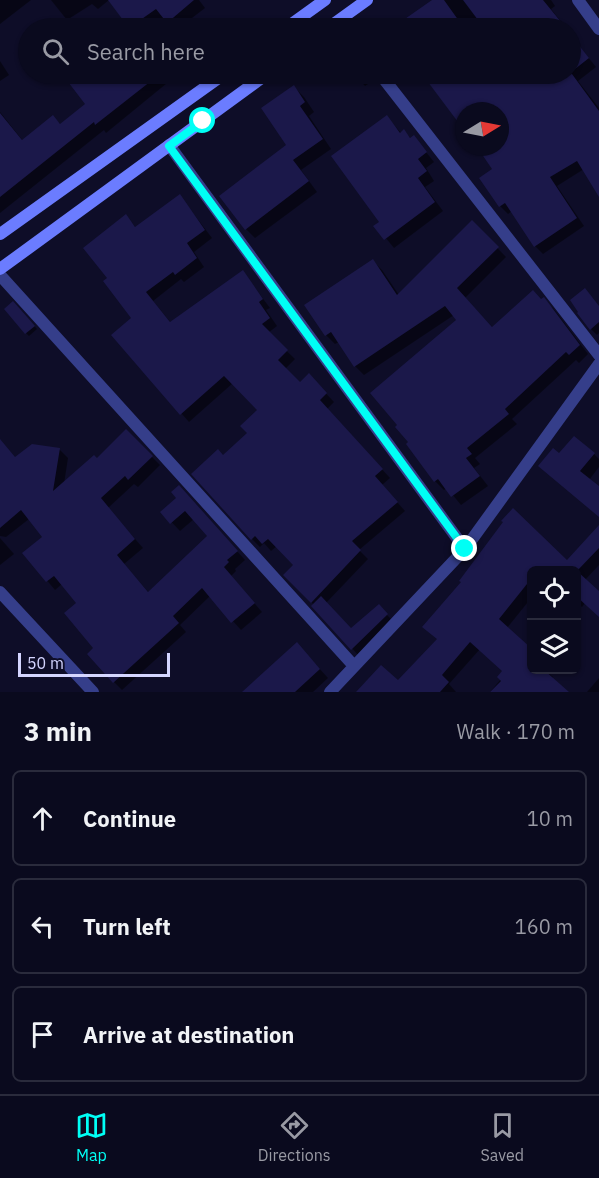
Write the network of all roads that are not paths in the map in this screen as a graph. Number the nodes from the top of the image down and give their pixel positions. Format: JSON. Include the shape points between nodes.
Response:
{"nodes":[{"id":1,"x":325,"y":0,"type":"edge"},
{"id":2,"x":367,"y":0,"type":"edge"},
{"id":3,"x":578,"y":0,"type":"edge"},
{"id":4,"x":300,"y":18,"type":"edge"},
{"id":5,"x":349,"y":18,"type":"edge"},
{"id":6,"x":599,"y":29,"type":"edge"},
{"id":7,"x":210,"y":84,"type":"edge"},
{"id":8,"x":253,"y":84,"type":"edge"},
{"id":9,"x":388,"y":84,"type":"edge"},
{"id":10,"x":169,"y":146,"type":"junction"},
{"id":11,"x":0,"y":234,"type":"edge"},
{"id":12,"x":0,"y":269,"type":"edge"},
{"id":13,"x":0,"y":275,"type":"edge"},
{"id":14,"x":599,"y":355,"type":"edge"},
{"id":15,"x":599,"y":364,"type":"edge"},
{"id":16,"x":465,"y":549,"type":"junction"},
{"id":17,"x":0,"y":592,"type":"edge"},
{"id":18,"x":354,"y":666,"type":"junction"},
{"id":19,"x":93,"y":692,"type":"edge"},
{"id":20,"x":330,"y":692,"type":"edge"}],
"edges":[{"from":1,"to":4,"type":"main road"},
{"from":2,"to":5,"type":"main road"},
{"from":3,"to":6,"type":"street"},
{"from":7,"to":11,"type":"main road"},
{"from":8,"to":10,"type":"main road"},
{"from":9,"to":14,"type":"street"},
{"from":10,"to":12,"type":"main road"},
{"from":10,"to":16,"type":"street"},
{"from":13,"to":18,"type":"street"},
{"from":15,"to":16,"type":"street"},
{"from":16,"to":18,"type":"street"},
{"from":17,"to":19,"type":"street"},
{"from":18,"to":20,"type":"street"}]}
